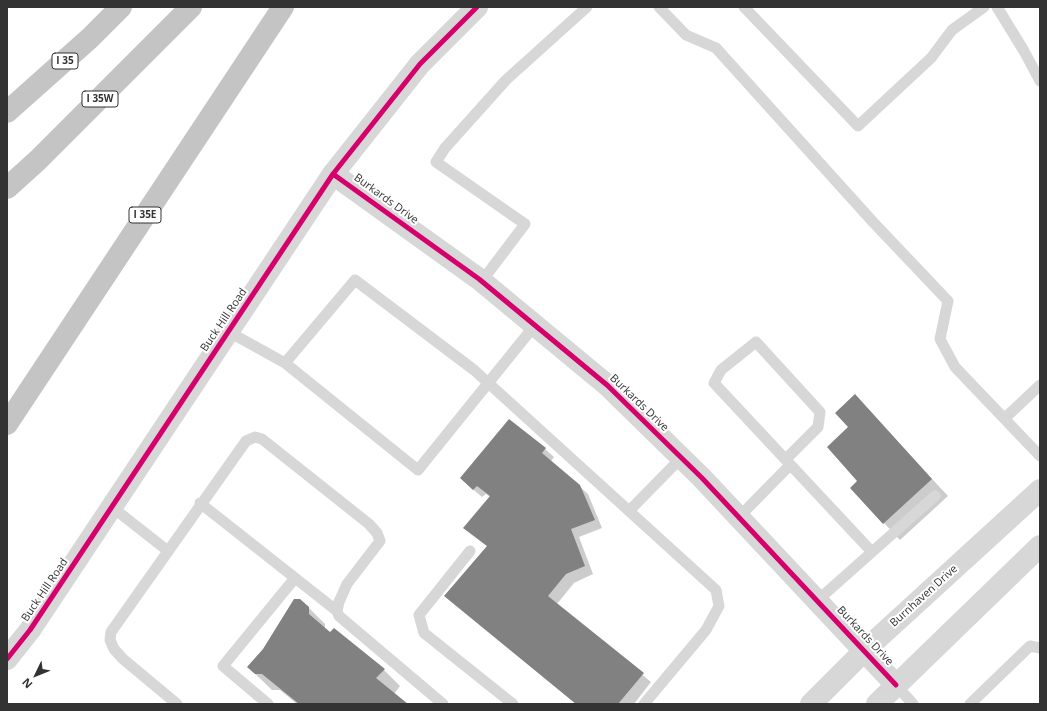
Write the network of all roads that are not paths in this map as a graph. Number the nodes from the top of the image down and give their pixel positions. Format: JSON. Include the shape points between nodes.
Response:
{"nodes":[{"id":1,"x":121,"y":7,"type":"edge"},
{"id":2,"x":191,"y":7,"type":"edge"},
{"id":3,"x":283,"y":7,"type":"edge"},
{"id":4,"x":478,"y":7,"type":"edge"},
{"id":5,"x":587,"y":7,"type":"edge"},
{"id":6,"x":659,"y":7,"type":"edge"},
{"id":7,"x":744,"y":7,"type":"edge"},
{"id":8,"x":984,"y":7,"type":"edge"},
{"id":9,"x":996,"y":7,"type":"edge"},
{"id":10,"x":1040,"y":81,"type":"edge"},
{"id":11,"x":7,"y":112,"type":"edge"},
{"id":12,"x":333,"y":174,"type":"junction"},
{"id":13,"x":7,"y":188,"type":"edge"},
{"id":14,"x":482,"y":281,"type":"junction"},
{"id":15,"x":535,"y":325,"type":"junction"},
{"id":16,"x":229,"y":332,"type":"junction"},
{"id":17,"x":285,"y":363,"type":"junction"},
{"id":18,"x":489,"y":384,"type":"junction"},
{"id":19,"x":1040,"y":385,"type":"edge"},
{"id":20,"x":1005,"y":418,"type":"junction"},
{"id":21,"x":7,"y":424,"type":"edge"},
{"id":22,"x":1040,"y":456,"type":"edge"},
{"id":23,"x":681,"y":458,"type":"junction"},
{"id":24,"x":788,"y":462,"type":"junction"},
{"id":25,"x":1040,"y":490,"type":"edge"},
{"id":26,"x":935,"y":496,"type":"dead end"},
{"id":27,"x":200,"y":504,"type":"junction"},
{"id":28,"x":112,"y":508,"type":"junction"},
{"id":29,"x":629,"y":511,"type":"junction"},
{"id":30,"x":739,"y":517,"type":"junction"},
{"id":31,"x":1040,"y":546,"type":"edge"},
{"id":32,"x":168,"y":551,"type":"junction"},
{"id":33,"x":470,"y":551,"type":"dead end"},
{"id":34,"x":872,"y":552,"type":"junction"},
{"id":35,"x":295,"y":578,"type":"junction"},
{"id":36,"x":818,"y":600,"type":"junction"},
{"id":37,"x":336,"y":611,"type":"junction"},
{"id":38,"x":1040,"y":648,"type":"edge"},
{"id":39,"x":865,"y":650,"type":"junction"},
{"id":40,"x":7,"y":659,"type":"edge"},
{"id":41,"x":896,"y":685,"type":"junction"},
{"id":42,"x":177,"y":704,"type":"edge"},
{"id":43,"x":268,"y":704,"type":"edge"},
{"id":44,"x":443,"y":704,"type":"edge"},
{"id":45,"x":514,"y":704,"type":"edge"},
{"id":46,"x":644,"y":704,"type":"edge"},
{"id":47,"x":811,"y":704,"type":"edge"},
{"id":48,"x":877,"y":704,"type":"edge"},
{"id":49,"x":914,"y":704,"type":"edge"},
{"id":50,"x":970,"y":704,"type":"edge"}],
"edges":[{"from":1,"to":11,"type":"highway","number":"I 35"},
{"from":2,"to":13,"type":"highway","number":"I 35W"},
{"from":3,"to":21,"type":"highway","number":"I 35E"},
{"from":4,"to":12,"type":"street","name":"Buck Hill Road","via":[[420,64]]},
{"from":5,"to":14,"type":"lane","via":[[506,80],[445,148],[436,162],[525,224]]},
{"from":6,"to":20,"type":"lane","via":[[686,35],[716,48],[948,301],[940,339],[955,367]]},
{"from":7,"to":8,"type":"lane","via":[[858,126],[931,58],[952,30]]},
{"from":9,"to":10,"type":"lane"},
{"from":12,"to":14,"type":"street","name":"Burkards Drive"},
{"from":12,"to":16,"type":"street","name":"Buck Hill Road"},
{"from":14,"to":15,"type":"street","name":"Burkards Drive"},
{"from":15,"to":18,"type":"lane"},
{"from":15,"to":23,"type":"street","name":"Burkards Drive","via":[[607,385]]},
{"from":16,"to":17,"type":"lane"},
{"from":16,"to":28,"type":"street","name":"Buck Hill Road"},
{"from":17,"to":18,"type":"lane","via":[[355,280]]},
{"from":17,"to":18,"type":"lane","via":[[418,470]]},
{"from":18,"to":29,"type":"lane"},
{"from":19,"to":20,"type":"lane"},
{"from":20,"to":22,"type":"lane"},
{"from":23,"to":29,"type":"lane"},
{"from":23,"to":30,"type":"street","name":"Burkards Drive"},
{"from":24,"to":24,"type":"lane","via":[[714,383],[721,370],[756,342],[820,412],[818,427]]},
{"from":24,"to":30,"type":"lane"},
{"from":24,"to":34,"type":"lane"},
{"from":25,"to":39,"type":"street","name":"Burnhaven Drive"},
{"from":26,"to":34,"type":"lane"},
{"from":27,"to":32,"type":"lane"},
{"from":27,"to":35,"type":"lane"},
{"from":27,"to":37,"type":"lane","via":[[246,441],[255,437],[262,439],[377,533],[380,541],[347,584]]},
{"from":28,"to":32,"type":"lane"},
{"from":28,"to":40,"type":"street","name":"Buck Hill Road","via":[[30,630]]},
{"from":29,"to":46,"type":"lane","via":[[716,590],[719,606],[706,630]]},
{"from":30,"to":36,"type":"street","name":"Burkards Drive"},
{"from":31,"to":41,"type":"street"},
{"from":32,"to":42,"type":"lane","via":[[110,632],[110,640],[122,659]]},
{"from":33,"to":45,"type":"lane","via":[[419,615],[424,633]]},
{"from":34,"to":36,"type":"lane"},
{"from":35,"to":37,"type":"lane"},
{"from":35,"to":43,"type":"lane","via":[[223,666]]},
{"from":36,"to":39,"type":"street","name":"Burkards Drive"},
{"from":37,"to":44,"type":"lane"},
{"from":38,"to":50,"type":"lane","via":[[1030,646]]},
{"from":39,"to":41,"type":"street","name":"Burkards Drive"},
{"from":39,"to":47,"type":"street","name":"Burnhaven Drive"},
{"from":41,"to":48,"type":"street"},
{"from":41,"to":49,"type":"lane"}]}
